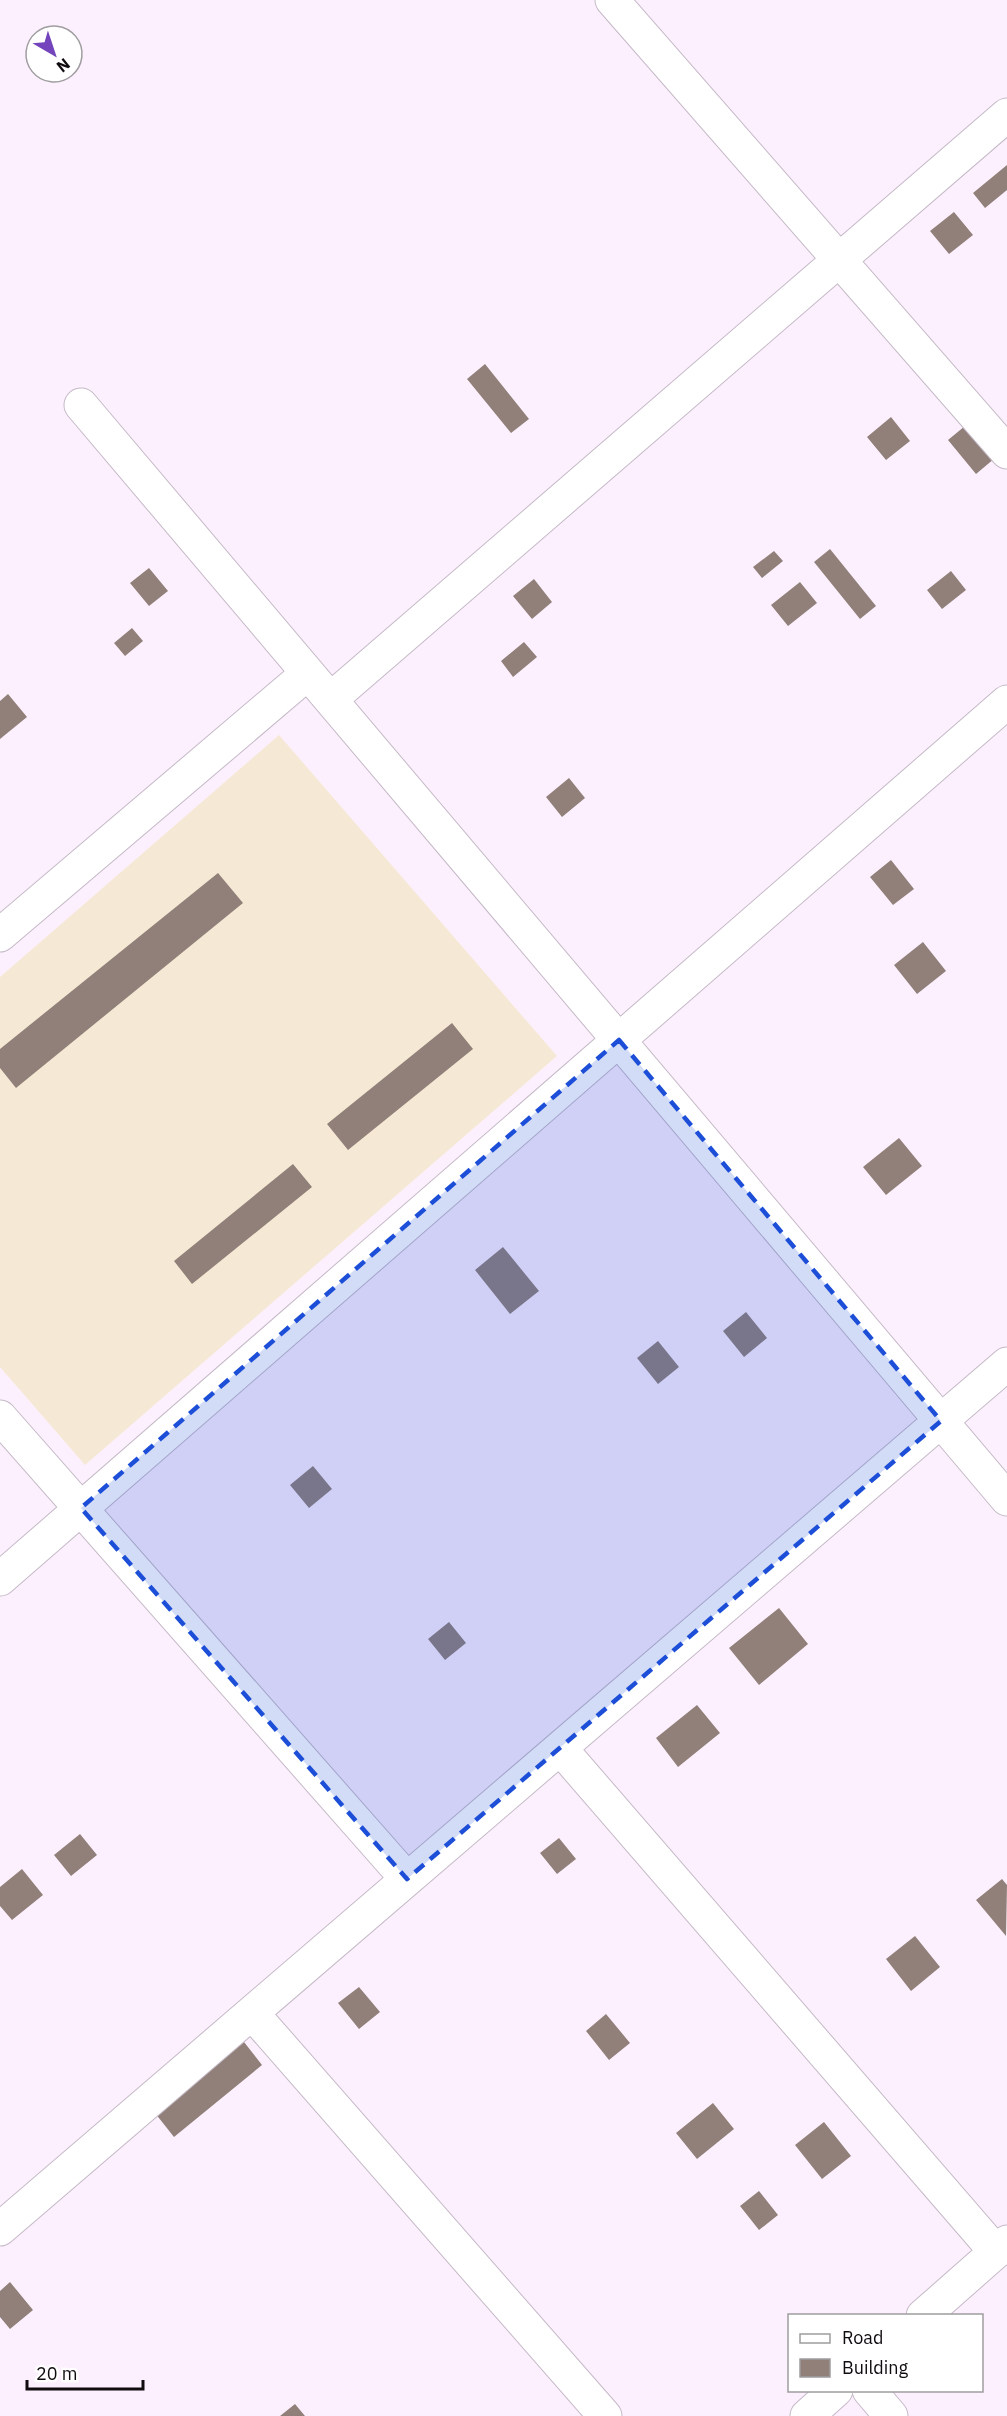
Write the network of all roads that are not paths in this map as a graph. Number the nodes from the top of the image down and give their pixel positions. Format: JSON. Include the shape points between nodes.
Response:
{"nodes":[{"id":1,"x":612,"y":0,"type":"edge"},
{"id":2,"x":1007,"y":115,"type":"edge"},
{"id":3,"x":839,"y":260,"type":"junction"},
{"id":4,"x":81,"y":405,"type":"dead end"},
{"id":5,"x":1007,"y":452,"type":"edge"},
{"id":6,"x":308,"y":673,"type":"junction"},
{"id":7,"x":331,"y":699,"type":"junction"},
{"id":8,"x":1007,"y":702,"type":"edge"},
{"id":9,"x":0,"y":935,"type":"edge"},
{"id":10,"x":619,"y":1040,"type":"junction"},
{"id":11,"x":1007,"y":1364,"type":"edge"},
{"id":12,"x":0,"y":1417,"type":"edge"},
{"id":13,"x":941,"y":1421,"type":"junction"},
{"id":14,"x":1007,"y":1499,"type":"edge"},
{"id":15,"x":81,"y":1508,"type":"junction"},
{"id":16,"x":0,"y":1579,"type":"edge"},
{"id":17,"x":560,"y":1748,"type":"junction"},
{"id":18,"x":407,"y":1879,"type":"junction"},
{"id":19,"x":252,"y":2013,"type":"junction"},
{"id":20,"x":0,"y":2229,"type":"edge"},
{"id":21,"x":1002,"y":2247,"type":"edge"},
{"id":22,"x":925,"y":2314,"type":"edge"},
{"id":23,"x":835,"y":2392,"type":"edge"},
{"id":24,"x":870,"y":2392,"type":"edge"},
{"id":25,"x":605,"y":2416,"type":"edge"},
{"id":26,"x":807,"y":2416,"type":"edge"},
{"id":27,"x":891,"y":2416,"type":"edge"}],
"edges":[{"from":1,"to":3,"type":"street"},
{"from":2,"to":3,"type":"street"},
{"from":3,"to":5,"type":"street"},
{"from":3,"to":7,"type":"street"},
{"from":4,"to":6,"type":"street"},
{"from":6,"to":7,"type":"street"},
{"from":6,"to":9,"type":"street"},
{"from":7,"to":10,"type":"street"},
{"from":8,"to":10,"type":"street"},
{"from":10,"to":13,"type":"street"},
{"from":10,"to":15,"type":"street"},
{"from":11,"to":13,"type":"street"},
{"from":12,"to":15,"type":"street"},
{"from":13,"to":14,"type":"street"},
{"from":13,"to":17,"type":"street"},
{"from":15,"to":16,"type":"street"},
{"from":15,"to":18,"type":"street"},
{"from":17,"to":18,"type":"street"},
{"from":17,"to":21,"type":"street"},
{"from":18,"to":19,"type":"street"},
{"from":19,"to":20,"type":"street"},
{"from":19,"to":25,"type":"street"},
{"from":21,"to":22,"type":"street"},
{"from":23,"to":26,"type":"street"},
{"from":24,"to":27,"type":"street"}]}
